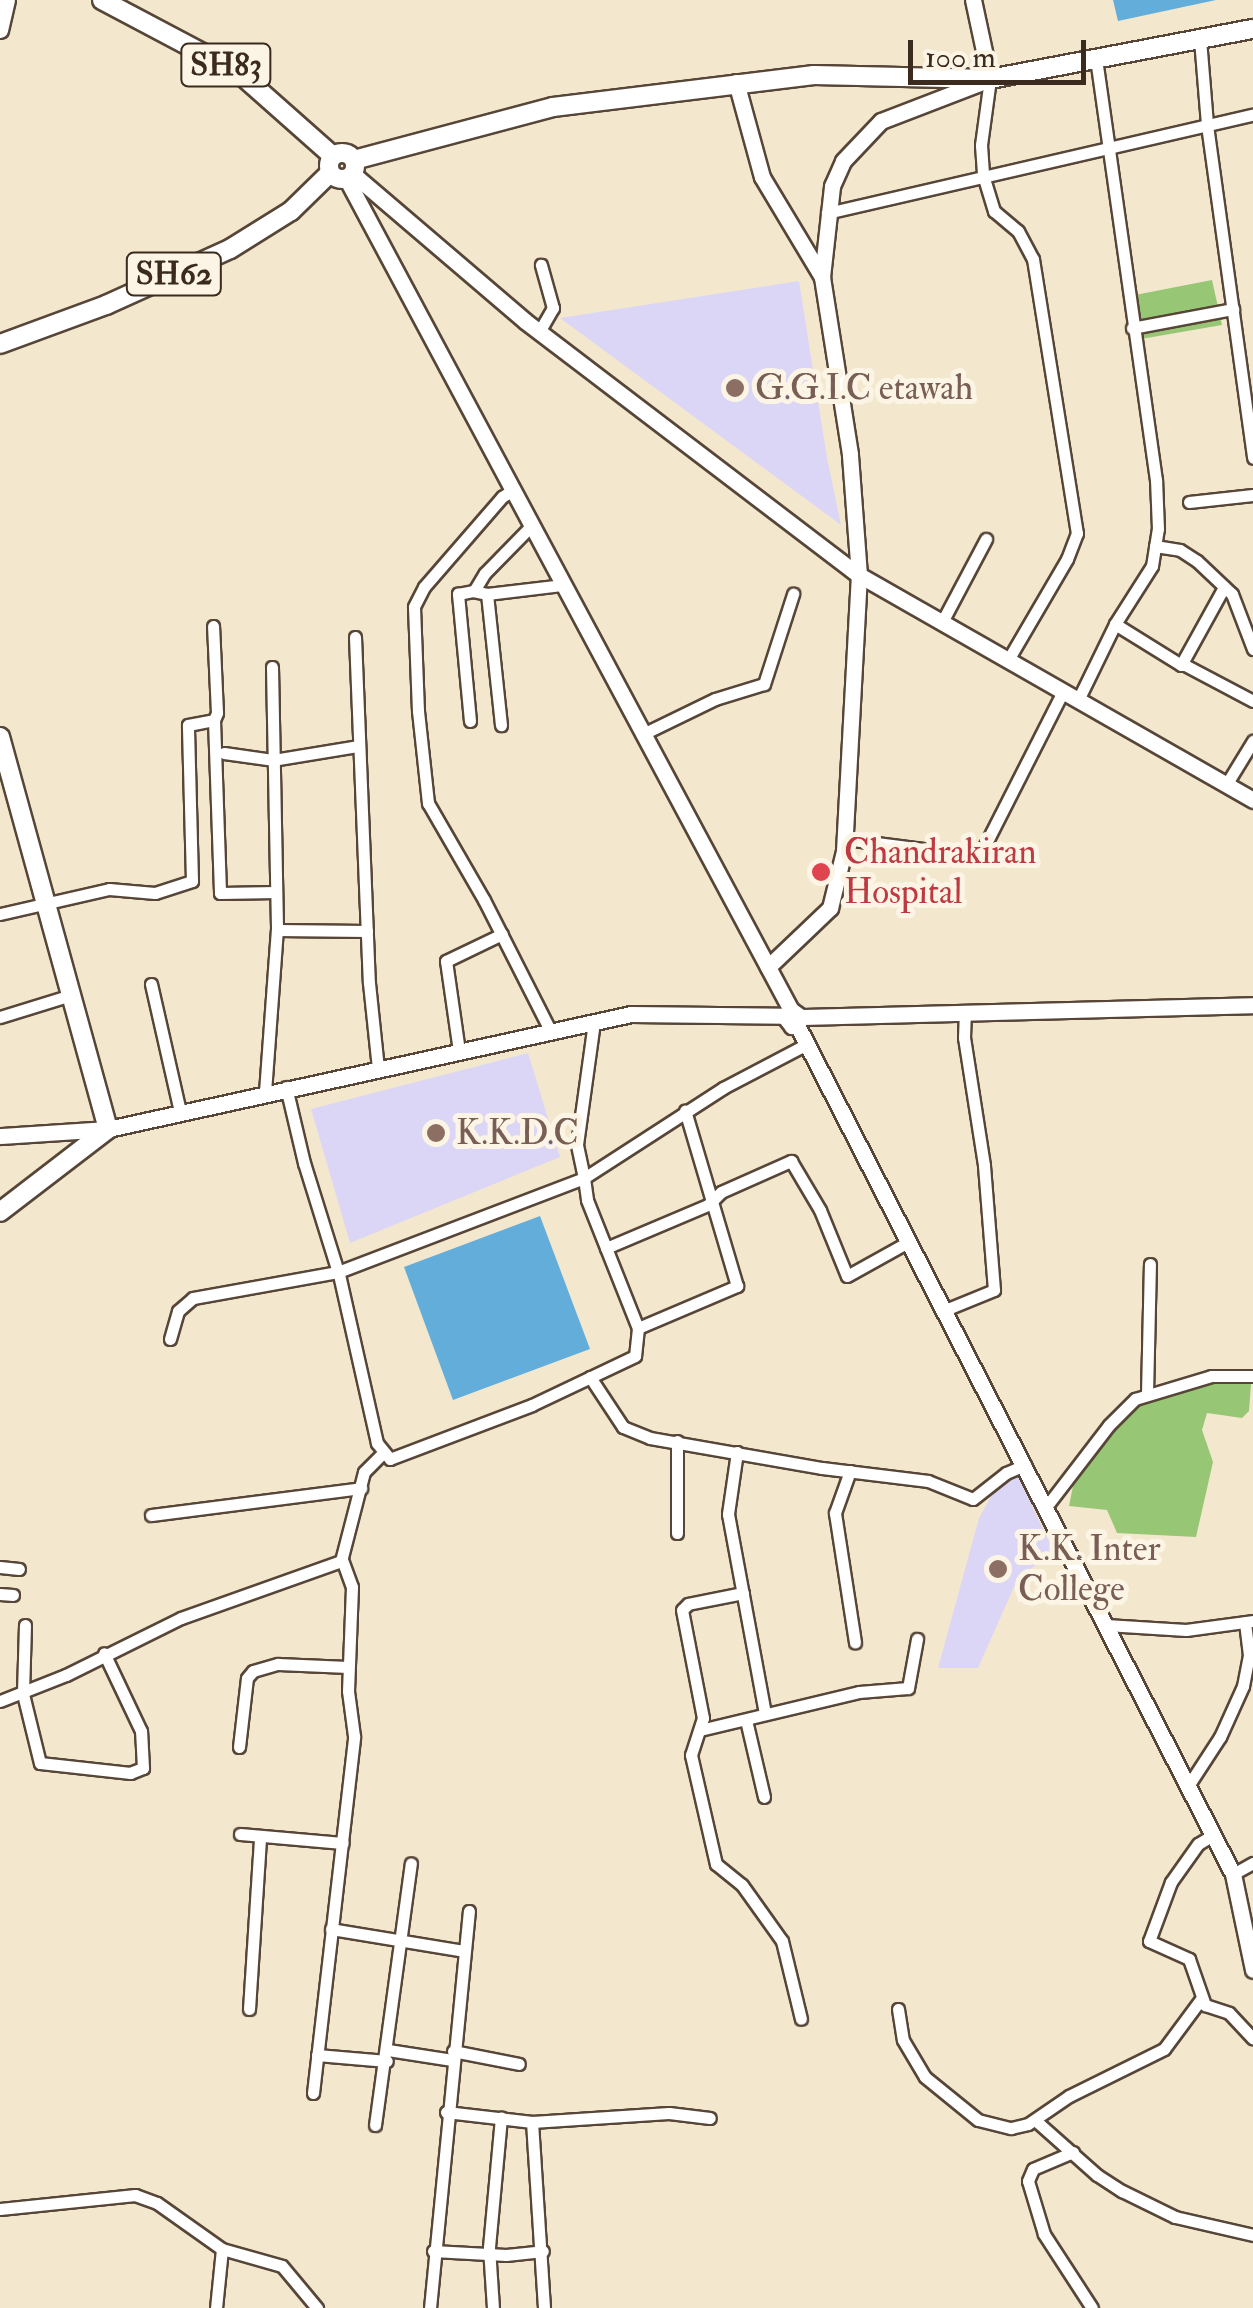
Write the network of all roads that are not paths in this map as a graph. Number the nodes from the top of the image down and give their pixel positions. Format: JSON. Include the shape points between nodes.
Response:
{"nodes":[{"id":1,"x":7,"y":0,"type":"edge"},
{"id":2,"x":102,"y":0,"type":"edge"},
{"id":3,"x":973,"y":0,"type":"edge"},
{"id":4,"x":1253,"y":29,"type":"edge"},
{"id":5,"x":0,"y":30,"type":"edge"},
{"id":6,"x":1200,"y":39,"type":"junction"},
{"id":7,"x":1096,"y":59,"type":"junction"},
{"id":8,"x":990,"y":79,"type":"junction"},
{"id":9,"x":736,"y":82,"type":"junction"},
{"id":10,"x":1253,"y":115,"type":"edge"},
{"id":11,"x":1207,"y":125,"type":"junction"},
{"id":12,"x":1107,"y":148,"type":"junction"},
{"id":13,"x":344,"y":166,"type":"junction"},
{"id":14,"x":983,"y":174,"type":"junction"},
{"id":15,"x":827,"y":213,"type":"junction"},
{"id":16,"x":541,"y":265,"type":"dead end"},
{"id":17,"x":822,"y":276,"type":"junction"},
{"id":18,"x":1232,"y":309,"type":"junction"},
{"id":19,"x":1132,"y":328,"type":"junction"},
{"id":20,"x":539,"y":332,"type":"junction"},
{"id":21,"x":0,"y":344,"type":"edge"},
{"id":22,"x":1253,"y":458,"type":"edge"},
{"id":23,"x":514,"y":490,"type":"junction"},
{"id":24,"x":1253,"y":496,"type":"edge"},
{"id":25,"x":1189,"y":502,"type":"dead end"},
{"id":26,"x":532,"y":525,"type":"junction"},
{"id":27,"x":986,"y":539,"type":"dead end"},
{"id":28,"x":1156,"y":546,"type":"junction"},
{"id":29,"x":860,"y":575,"type":"junction"},
{"id":30,"x":564,"y":585,"type":"junction"},
{"id":31,"x":1224,"y":586,"type":"junction"},
{"id":32,"x":473,"y":592,"type":"junction"},
{"id":33,"x":486,"y":594,"type":"junction"},
{"id":34,"x":793,"y":594,"type":"dead end"},
{"id":35,"x":942,"y":622,"type":"junction"},
{"id":36,"x":1116,"y":624,"type":"junction"},
{"id":37,"x":213,"y":626,"type":"dead end"},
{"id":38,"x":1250,"y":626,"type":"edge"},
{"id":39,"x":355,"y":637,"type":"dead end"},
{"id":40,"x":1253,"y":648,"type":"edge"},
{"id":41,"x":1008,"y":660,"type":"junction"},
{"id":42,"x":1183,"y":664,"type":"junction"},
{"id":43,"x":272,"y":666,"type":"dead end"},
{"id":44,"x":1063,"y":692,"type":"junction"},
{"id":45,"x":1078,"y":700,"type":"junction"},
{"id":46,"x":1253,"y":701,"type":"edge"},
{"id":47,"x":214,"y":720,"type":"junction"},
{"id":48,"x":470,"y":721,"type":"dead end"},
{"id":49,"x":501,"y":725,"type":"dead end"},
{"id":50,"x":642,"y":734,"type":"junction"},
{"id":51,"x":0,"y":737,"type":"edge"},
{"id":52,"x":1253,"y":740,"type":"edge"},
{"id":53,"x":358,"y":746,"type":"junction"},
{"id":54,"x":224,"y":752,"type":"dead end"},
{"id":55,"x":272,"y":760,"type":"junction"},
{"id":56,"x":1226,"y":785,"type":"junction"},
{"id":57,"x":1253,"y":800,"type":"edge"},
{"id":58,"x":845,"y":839,"type":"junction"},
{"id":59,"x":276,"y":892,"type":"junction"},
{"id":60,"x":46,"y":905,"type":"junction"},
{"id":61,"x":0,"y":914,"type":"edge"},
{"id":62,"x":277,"y":930,"type":"junction"},
{"id":63,"x":367,"y":931,"type":"junction"},
{"id":64,"x":502,"y":934,"type":"junction"},
{"id":65,"x":768,"y":968,"type":"junction"},
{"id":66,"x":151,"y":984,"type":"dead end"},
{"id":67,"x":71,"y":995,"type":"junction"},
{"id":68,"x":1253,"y":1005,"type":"edge"},
{"id":69,"x":965,"y":1015,"type":"junction"},
{"id":70,"x":0,"y":1017,"type":"edge"},
{"id":71,"x":793,"y":1017,"type":"junction"},
{"id":72,"x":594,"y":1022,"type":"junction"},
{"id":73,"x":551,"y":1032,"type":"junction"},
{"id":74,"x":807,"y":1044,"type":"junction"},
{"id":75,"x":458,"y":1052,"type":"junction"},
{"id":76,"x":378,"y":1068,"type":"junction"},
{"id":77,"x":286,"y":1087,"type":"junction"},
{"id":78,"x":264,"y":1092,"type":"junction"},
{"id":79,"x":685,"y":1111,"type":"junction"},
{"id":80,"x":180,"y":1112,"type":"junction"},
{"id":81,"x":108,"y":1129,"type":"junction"},
{"id":82,"x":0,"y":1136,"type":"edge"},
{"id":83,"x":584,"y":1178,"type":"junction"},
{"id":84,"x":711,"y":1202,"type":"junction"},
{"id":85,"x":0,"y":1212,"type":"edge"},
{"id":86,"x":910,"y":1241,"type":"junction"},
{"id":87,"x":606,"y":1248,"type":"junction"},
{"id":88,"x":1150,"y":1264,"type":"dead end"},
{"id":89,"x":338,"y":1272,"type":"junction"},
{"id":90,"x":945,"y":1310,"type":"junction"},
{"id":91,"x":638,"y":1328,"type":"junction"},
{"id":92,"x":170,"y":1338,"type":"dead end"},
{"id":93,"x":1253,"y":1376,"type":"edge"},
{"id":94,"x":590,"y":1377,"type":"junction"},
{"id":95,"x":1147,"y":1394,"type":"junction"},
{"id":96,"x":676,"y":1442,"type":"junction"},
{"id":97,"x":384,"y":1452,"type":"junction"},
{"id":98,"x":737,"y":1452,"type":"junction"},
{"id":99,"x":1025,"y":1466,"type":"junction"},
{"id":100,"x":850,"y":1471,"type":"junction"},
{"id":101,"x":361,"y":1488,"type":"junction"},
{"id":102,"x":1046,"y":1507,"type":"junction"},
{"id":103,"x":151,"y":1515,"type":"dead end"},
{"id":104,"x":677,"y":1533,"type":"dead end"},
{"id":105,"x":342,"y":1558,"type":"junction"},
{"id":106,"x":0,"y":1567,"type":"edge"},
{"id":107,"x":20,"y":1569,"type":"dead end"},
{"id":108,"x":743,"y":1592,"type":"junction"},
{"id":109,"x":1249,"y":1621,"type":"edge"},
{"id":110,"x":25,"y":1625,"type":"dead end"},
{"id":111,"x":1106,"y":1625,"type":"junction"},
{"id":112,"x":917,"y":1639,"type":"dead end"},
{"id":113,"x":855,"y":1642,"type":"dead end"},
{"id":114,"x":104,"y":1653,"type":"junction"},
{"id":115,"x":348,"y":1667,"type":"junction"},
{"id":116,"x":23,"y":1694,"type":"junction"},
{"id":117,"x":0,"y":1701,"type":"edge"},
{"id":118,"x":765,"y":1714,"type":"junction"},
{"id":119,"x":746,"y":1720,"type":"junction"},
{"id":120,"x":700,"y":1730,"type":"junction"},
{"id":121,"x":238,"y":1747,"type":"dead end"},
{"id":122,"x":1188,"y":1786,"type":"junction"},
{"id":123,"x":764,"y":1797,"type":"dead end"},
{"id":124,"x":240,"y":1834,"type":"dead end"},
{"id":125,"x":1212,"y":1834,"type":"junction"},
{"id":126,"x":260,"y":1838,"type":"junction"},
{"id":127,"x":343,"y":1843,"type":"junction"},
{"id":128,"x":1253,"y":1862,"type":"edge"},
{"id":129,"x":411,"y":1863,"type":"dead end"},
{"id":130,"x":1232,"y":1874,"type":"junction"},
{"id":131,"x":469,"y":1910,"type":"dead end"},
{"id":132,"x":331,"y":1929,"type":"junction"},
{"id":133,"x":400,"y":1939,"type":"junction"},
{"id":134,"x":464,"y":1951,"type":"junction"},
{"id":135,"x":1253,"y":1970,"type":"edge"},
{"id":136,"x":1207,"y":2005,"type":"junction"},
{"id":137,"x":249,"y":2009,"type":"dead end"},
{"id":138,"x":898,"y":2009,"type":"dead end"},
{"id":139,"x":800,"y":2020,"type":"dead end"},
{"id":140,"x":1253,"y":2039,"type":"edge"},
{"id":141,"x":317,"y":2055,"type":"junction"},
{"id":142,"x":388,"y":2056,"type":"junction"},
{"id":143,"x":452,"y":2056,"type":"junction"},
{"id":144,"x":519,"y":2064,"type":"dead end"},
{"id":145,"x":314,"y":2093,"type":"dead end"},
{"id":146,"x":446,"y":2112,"type":"junction"},
{"id":147,"x":500,"y":2118,"type":"junction"},
{"id":148,"x":710,"y":2118,"type":"dead end"},
{"id":149,"x":1035,"y":2120,"type":"junction"},
{"id":150,"x":532,"y":2122,"type":"junction"},
{"id":151,"x":375,"y":2125,"type":"dead end"},
{"id":152,"x":1073,"y":2152,"type":"junction"},
{"id":153,"x":0,"y":2209,"type":"edge"},
{"id":154,"x":1252,"y":2231,"type":"edge"},
{"id":155,"x":222,"y":2249,"type":"junction"},
{"id":156,"x":433,"y":2251,"type":"junction"},
{"id":157,"x":543,"y":2251,"type":"junction"},
{"id":158,"x":489,"y":2254,"type":"junction"},
{"id":159,"x":216,"y":2308,"type":"edge"},
{"id":160,"x":317,"y":2308,"type":"edge"},
{"id":161,"x":430,"y":2308,"type":"edge"},
{"id":162,"x":493,"y":2308,"type":"edge"},
{"id":163,"x":544,"y":2308,"type":"edge"},
{"id":164,"x":1092,"y":2308,"type":"edge"}],
"edges":[{"from":1,"to":5,"type":"street"},
{"from":2,"to":13,"type":"main road","number":"SH83","via":[[238,72]]},
{"from":3,"to":8,"type":"street"},
{"from":4,"to":6,"type":"main road"},
{"from":6,"to":7,"type":"main road"},
{"from":6,"to":11,"type":"street"},
{"from":7,"to":8,"type":"main road"},
{"from":7,"to":12,"type":"street"},
{"from":8,"to":9,"type":"main road","via":[[814,75]]},
{"from":8,"to":14,"type":"street"},
{"from":8,"to":15,"type":"street","via":[[906,108],[862,136],[842,161]]},
{"from":9,"to":13,"type":"main road","via":[[479,121]]},
{"from":9,"to":17,"type":"street","via":[[762,177]]},
{"from":10,"to":11,"type":"street"},
{"from":11,"to":12,"type":"street"},
{"from":11,"to":18,"type":"street"},
{"from":12,"to":14,"type":"street"},
{"from":12,"to":19,"type":"street"},
{"from":13,"to":20,"type":"street"},
{"from":13,"to":21,"type":"main road","number":"SH62","via":[[292,211],[230,249]]},
{"from":13,"to":23,"type":"street"},
{"from":14,"to":15,"type":"street"},
{"from":14,"to":41,"type":"street","via":[[994,211],[1018,231],[1034,259],[1077,534]]},
{"from":15,"to":17,"type":"street"},
{"from":16,"to":20,"type":"street","via":[[553,308]]},
{"from":17,"to":29,"type":"street","via":[[850,454]]},
{"from":18,"to":19,"type":"street"},
{"from":18,"to":22,"type":"street"},
{"from":19,"to":28,"type":"street","via":[[1156,480]]},
{"from":20,"to":29,"type":"street"},
{"from":23,"to":26,"type":"street"},
{"from":23,"to":64,"type":"street","via":[[424,587],[413,622],[428,804]]},
{"from":24,"to":25,"type":"street"},
{"from":26,"to":30,"type":"street"},
{"from":26,"to":32,"type":"street"},
{"from":27,"to":35,"type":"street"},
{"from":28,"to":31,"type":"street","via":[[1180,550]]},
{"from":28,"to":36,"type":"street","via":[[1152,566]]},
{"from":29,"to":35,"type":"street"},
{"from":29,"to":58,"type":"street"},
{"from":30,"to":33,"type":"street"},
{"from":30,"to":50,"type":"street"},
{"from":31,"to":38,"type":"street"},
{"from":31,"to":42,"type":"street"},
{"from":32,"to":33,"type":"street"},
{"from":32,"to":48,"type":"street","via":[[458,594]]},
{"from":33,"to":49,"type":"street"},
{"from":34,"to":50,"type":"street","via":[[764,684],[715,698]]},
{"from":35,"to":41,"type":"street"},
{"from":36,"to":42,"type":"street"},
{"from":36,"to":45,"type":"street"},
{"from":37,"to":47,"type":"street"},
{"from":38,"to":40,"type":"street"},
{"from":39,"to":53,"type":"street"},
{"from":41,"to":44,"type":"street"},
{"from":42,"to":46,"type":"street"},
{"from":43,"to":55,"type":"street"},
{"from":44,"to":45,"type":"street"},
{"from":44,"to":58,"type":"street","via":[[982,851]]},
{"from":45,"to":56,"type":"street"},
{"from":47,"to":59,"type":"street","via":[[220,893]]},
{"from":47,"to":60,"type":"street","via":[[188,725],[190,884],[155,892],[109,890]]},
{"from":50,"to":65,"type":"street"},
{"from":51,"to":60,"type":"main road"},
{"from":52,"to":56,"type":"street"},
{"from":53,"to":55,"type":"street"},
{"from":53,"to":63,"type":"street"},
{"from":54,"to":55,"type":"street"},
{"from":55,"to":59,"type":"street"},
{"from":56,"to":57,"type":"street"},
{"from":58,"to":65,"type":"street","via":[[830,908]]},
{"from":59,"to":62,"type":"street"},
{"from":60,"to":61,"type":"street"},
{"from":60,"to":67,"type":"main road"},
{"from":62,"to":63,"type":"street"},
{"from":62,"to":78,"type":"street"},
{"from":63,"to":76,"type":"street"},
{"from":64,"to":73,"type":"street"},
{"from":64,"to":75,"type":"street","via":[[446,960]]},
{"from":65,"to":71,"type":"street"},
{"from":66,"to":80,"type":"street"},
{"from":67,"to":70,"type":"street"},
{"from":67,"to":81,"type":"main road"},
{"from":68,"to":69,"type":"street"},
{"from":69,"to":71,"type":"street"},
{"from":69,"to":90,"type":"street","via":[[994,1290]]},
{"from":71,"to":72,"type":"street","via":[[631,1014]]},
{"from":71,"to":74,"type":"street"},
{"from":72,"to":73,"type":"street"},
{"from":72,"to":83,"type":"street","via":[[577,1144]]},
{"from":73,"to":75,"type":"street"},
{"from":74,"to":79,"type":"street"},
{"from":74,"to":86,"type":"street"},
{"from":75,"to":76,"type":"street"},
{"from":76,"to":77,"type":"street"},
{"from":77,"to":78,"type":"street"},
{"from":77,"to":89,"type":"street"},
{"from":78,"to":80,"type":"street"},
{"from":79,"to":83,"type":"street"},
{"from":79,"to":84,"type":"street"},
{"from":80,"to":81,"type":"street"},
{"from":81,"to":82,"type":"street"},
{"from":81,"to":85,"type":"main road"},
{"from":83,"to":87,"type":"street"},
{"from":83,"to":89,"type":"street"},
{"from":84,"to":86,"type":"street","via":[[791,1161],[847,1276]]},
{"from":84,"to":87,"type":"street"},
{"from":84,"to":91,"type":"street","via":[[736,1286]]},
{"from":86,"to":90,"type":"street"},
{"from":87,"to":91,"type":"street"},
{"from":88,"to":95,"type":"street"},
{"from":89,"to":92,"type":"street","via":[[194,1298],[178,1310]]},
{"from":89,"to":97,"type":"street"},
{"from":90,"to":99,"type":"street"},
{"from":91,"to":94,"type":"street","via":[[635,1356]]},
{"from":93,"to":95,"type":"street","via":[[1211,1376]]},
{"from":94,"to":96,"type":"street","via":[[624,1426],[636,1435]]},
{"from":94,"to":97,"type":"street","via":[[440,1443],[390,1460]]},
{"from":95,"to":102,"type":"street","via":[[1108,1425]]},
{"from":96,"to":98,"type":"street"},
{"from":96,"to":104,"type":"street"},
{"from":97,"to":101,"type":"street","via":[[364,1472]]},
{"from":98,"to":100,"type":"street"},
{"from":98,"to":108,"type":"street","via":[[728,1504]]},
{"from":99,"to":100,"type":"street","via":[[974,1499],[928,1481]]},
{"from":99,"to":102,"type":"street"},
{"from":100,"to":113,"type":"street","via":[[835,1513]]},
{"from":101,"to":103,"type":"street"},
{"from":101,"to":105,"type":"street"},
{"from":102,"to":111,"type":"street"},
{"from":105,"to":114,"type":"street"},
{"from":105,"to":115,"type":"street","via":[[352,1586]]},
{"from":106,"to":107,"type":"street"},
{"from":108,"to":118,"type":"street"},
{"from":108,"to":120,"type":"street","via":[[682,1610]]},
{"from":109,"to":111,"type":"street","via":[[1186,1630]]},
{"from":109,"to":122,"type":"street","via":[[1243,1686]]},
{"from":110,"to":116,"type":"street"},
{"from":111,"to":122,"type":"street"},
{"from":112,"to":118,"type":"street","via":[[908,1688]]},
{"from":114,"to":116,"type":"street"},
{"from":114,"to":116,"type":"street","via":[[141,1731],[140,1770],[40,1764]]},
{"from":115,"to":121,"type":"street","via":[[278,1664],[249,1674]]},
{"from":115,"to":127,"type":"street","via":[[354,1736]]},
{"from":116,"to":117,"type":"street"},
{"from":118,"to":119,"type":"street"},
{"from":119,"to":120,"type":"street"},
{"from":119,"to":123,"type":"street"},
{"from":120,"to":139,"type":"street","via":[[691,1755],[716,1864],[742,1886],[782,1941]]},
{"from":122,"to":125,"type":"street"},
{"from":124,"to":126,"type":"street"},
{"from":125,"to":130,"type":"street"},
{"from":125,"to":136,"type":"street","via":[[1171,1882],[1149,1935],[1151,1944],[1192,1962]]},
{"from":126,"to":127,"type":"street"},
{"from":126,"to":137,"type":"street"},
{"from":127,"to":132,"type":"street"},
{"from":128,"to":130,"type":"street"},
{"from":129,"to":133,"type":"street"},
{"from":130,"to":135,"type":"street"},
{"from":131,"to":134,"type":"street"},
{"from":132,"to":133,"type":"street"},
{"from":132,"to":141,"type":"street"},
{"from":133,"to":134,"type":"street"},
{"from":133,"to":142,"type":"street"},
{"from":134,"to":143,"type":"street"},
{"from":136,"to":140,"type":"street","via":[[1229,2012]]},
{"from":136,"to":149,"type":"street","via":[[1164,2049]]},
{"from":138,"to":149,"type":"street","via":[[909,2052],[925,2078],[991,2126]]},
{"from":141,"to":142,"type":"street"},
{"from":141,"to":145,"type":"street"},
{"from":142,"to":143,"type":"street"},
{"from":142,"to":151,"type":"street"},
{"from":143,"to":144,"type":"street"},
{"from":143,"to":146,"type":"street"},
{"from":146,"to":147,"type":"street"},
{"from":146,"to":156,"type":"street"},
{"from":147,"to":150,"type":"street"},
{"from":147,"to":158,"type":"street"},
{"from":148,"to":150,"type":"street","via":[[669,2113]]},
{"from":149,"to":152,"type":"street"},
{"from":150,"to":157,"type":"street"},
{"from":152,"to":154,"type":"street","via":[[1096,2175],[1168,2214]]},
{"from":152,"to":164,"type":"street","via":[[1033,2168],[1028,2181],[1044,2234]]},
{"from":153,"to":155,"type":"street","via":[[135,2195]]},
{"from":155,"to":159,"type":"street"},
{"from":155,"to":160,"type":"street","via":[[282,2266]]},
{"from":156,"to":158,"type":"street"},
{"from":156,"to":161,"type":"street"},
{"from":157,"to":158,"type":"street"},
{"from":157,"to":163,"type":"street"},
{"from":158,"to":162,"type":"street"}]}
